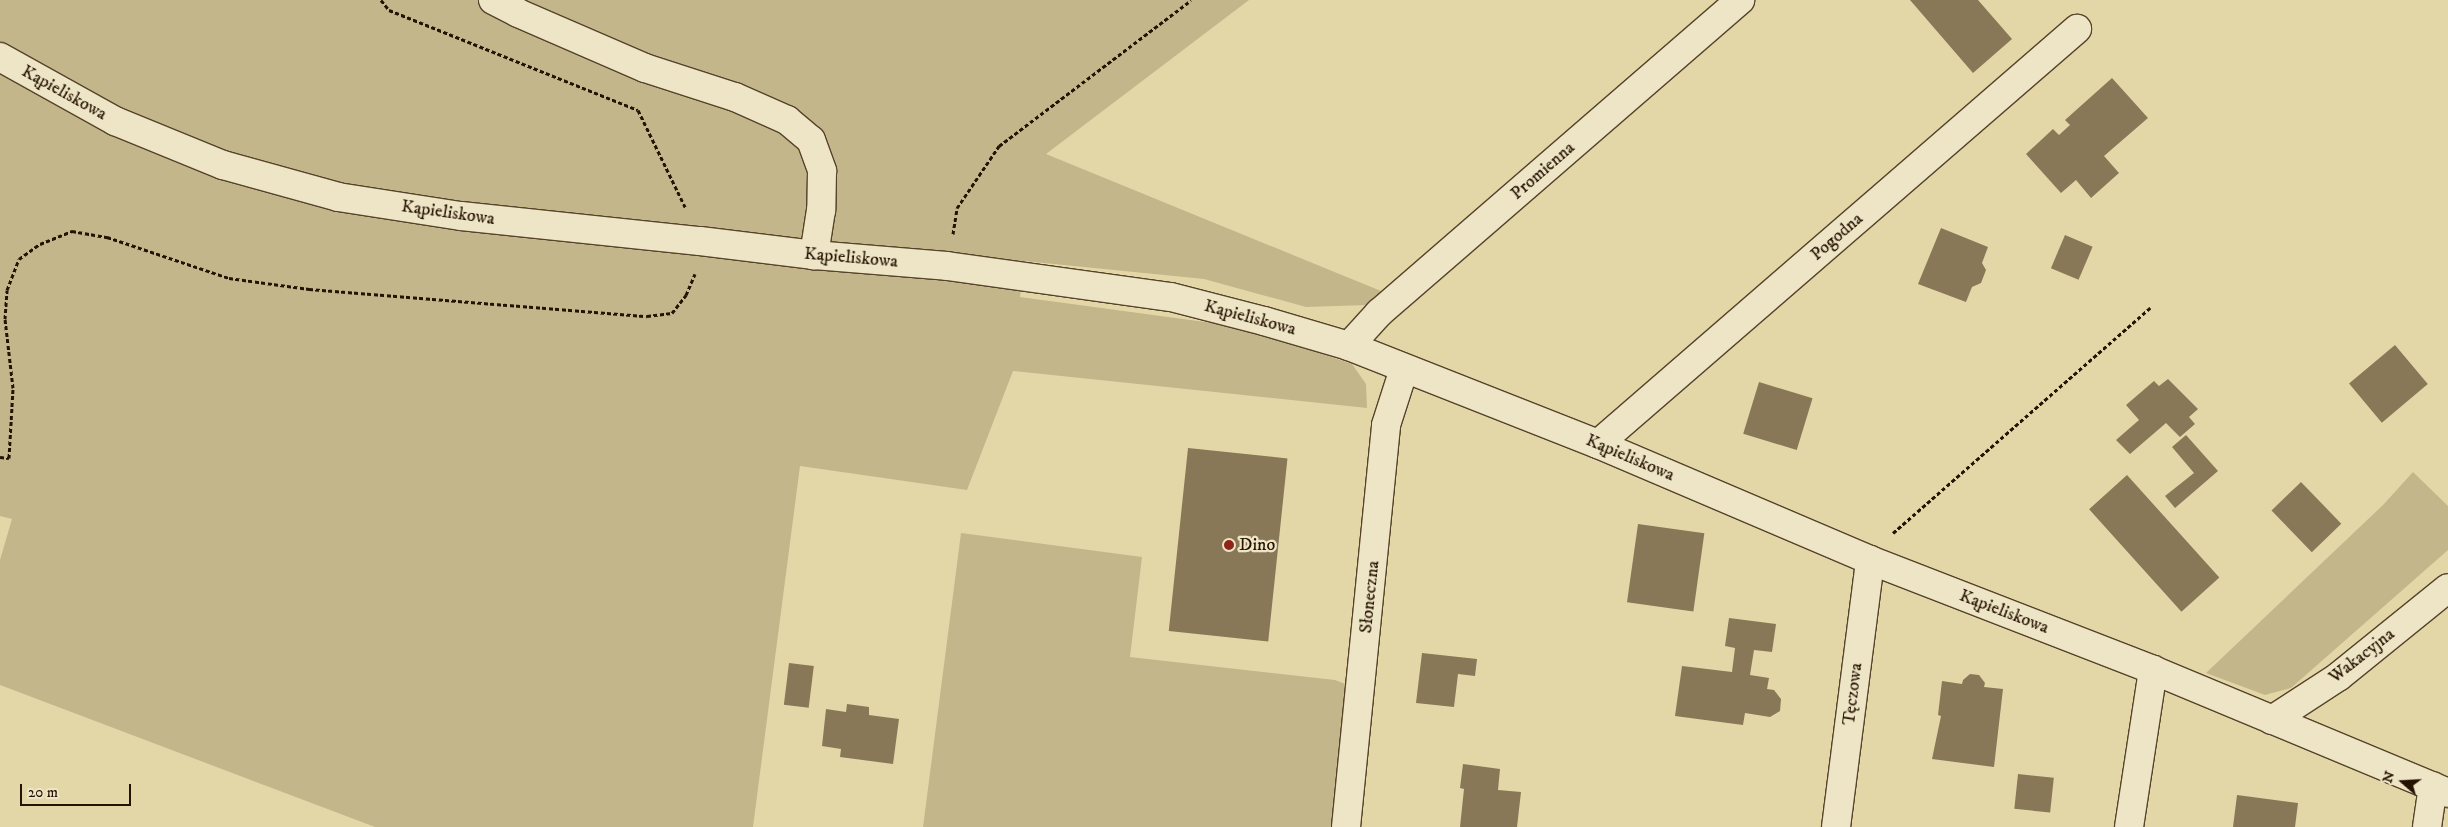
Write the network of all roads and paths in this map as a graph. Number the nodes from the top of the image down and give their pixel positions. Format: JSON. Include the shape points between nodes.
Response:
{"nodes":[{"id":1,"x":493,"y":0,"type":"edge"},
{"id":2,"x":1191,"y":0,"type":"edge"},
{"id":3,"x":1740,"y":0,"type":"edge"},
{"id":4,"x":2077,"y":29,"type":"dead end"},
{"id":5,"x":0,"y":57,"type":"edge"},
{"id":6,"x":814,"y":255,"type":"junction"},
{"id":7,"x":948,"y":266,"type":"junction"},
{"id":8,"x":2150,"y":308,"type":"dead end"},
{"id":9,"x":1349,"y":346,"type":"junction"},
{"id":10,"x":1404,"y":369,"type":"junction"},
{"id":11,"x":1598,"y":444,"type":"junction"},
{"id":12,"x":1870,"y":560,"type":"junction"},
{"id":13,"x":2448,"y":588,"type":"edge"},
{"id":14,"x":2153,"y":670,"type":"junction"},
{"id":15,"x":2272,"y":720,"type":"junction"},
{"id":16,"x":2440,"y":789,"type":"edge"},
{"id":17,"x":1346,"y":827,"type":"edge"},
{"id":18,"x":1836,"y":827,"type":"edge"},
{"id":19,"x":2129,"y":827,"type":"edge"},
{"id":20,"x":2427,"y":827,"type":"edge"}],
"edges":[{"from":1,"to":6,"type":"street","via":[[645,68],[735,97],[787,120],[811,140],[822,171],[821,210]]},
{"from":2,"to":7,"type":"path","via":[[999,146],[957,208]]},
{"from":3,"to":9,"type":"street","name":"Promienna","via":[[1379,313]]},
{"from":4,"to":11,"type":"street","name":"Pogodna"},
{"from":5,"to":6,"type":"street","name":"Kąpieliskowa","via":[[115,121],[223,164],[338,197],[461,216]]},
{"from":6,"to":7,"type":"street","name":"Kąpieliskowa"},
{"from":7,"to":9,"type":"street","name":"Kąpieliskowa","via":[[1170,297]]},
{"from":8,"to":12,"type":"path","via":[[1899,526]]},
{"from":9,"to":10,"type":"street","name":"Kąpieliskowa"},
{"from":10,"to":11,"type":"street","name":"Kąpieliskowa"},
{"from":10,"to":17,"type":"street","name":"Słoneczna","via":[[1386,425]]},
{"from":11,"to":12,"type":"street","name":"Kąpieliskowa"},
{"from":12,"to":14,"type":"street","name":"Kąpieliskowa"},
{"from":12,"to":18,"type":"street","name":"Tęczowa"},
{"from":13,"to":15,"type":"street","name":"Wakacyjna","via":[[2338,676]]},
{"from":14,"to":15,"type":"street","name":"Kąpieliskowa"},
{"from":14,"to":19,"type":"street"},
{"from":15,"to":16,"type":"street","name":"Kąpieliskowa"},
{"from":16,"to":20,"type":"street"}]}
